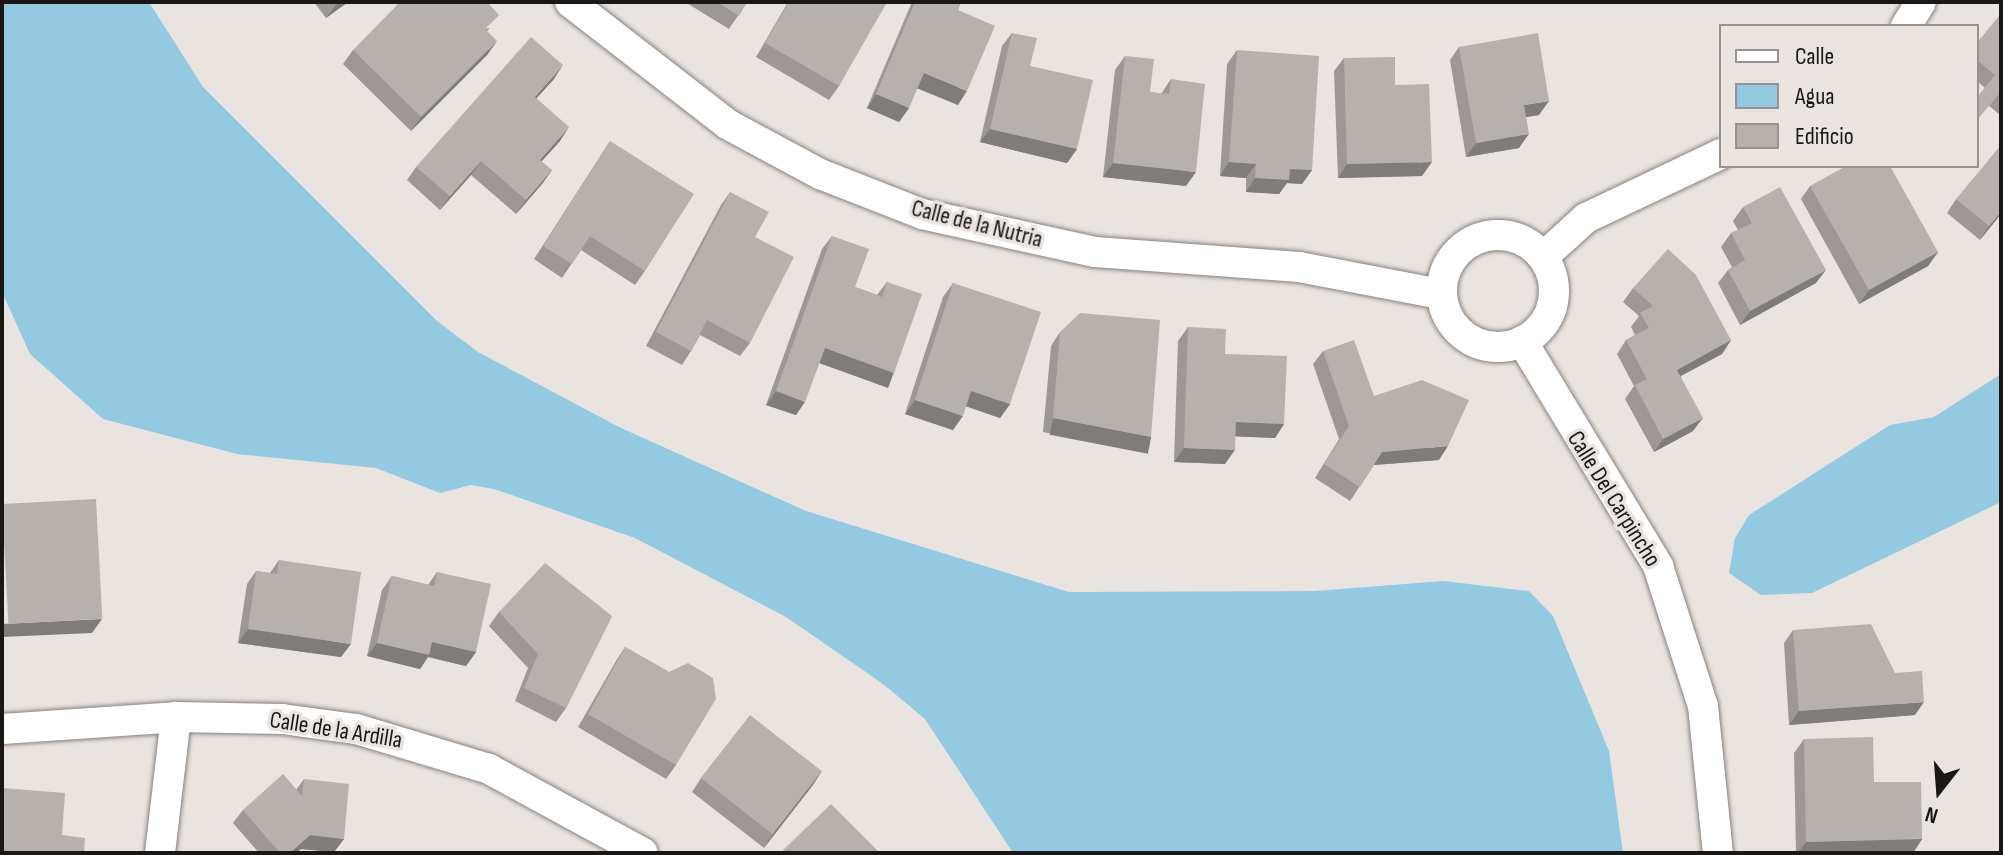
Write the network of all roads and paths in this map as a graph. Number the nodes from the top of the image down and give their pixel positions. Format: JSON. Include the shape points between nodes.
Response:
{"nodes":[{"id":1,"x":570,"y":2,"type":"edge"},
{"id":2,"x":1921,"y":2,"type":"edge"},
{"id":3,"x":1907,"y":24,"type":"edge"},
{"id":4,"x":1719,"y":155,"type":"edge"},
{"id":5,"x":1543,"y":257,"type":"junction"},
{"id":6,"x":1441,"y":294,"type":"junction"},
{"id":7,"x":1522,"y":341,"type":"junction"},
{"id":8,"x":176,"y":717,"type":"junction"},
{"id":9,"x":2,"y":729,"type":"edge"},
{"id":10,"x":160,"y":853,"type":"edge"},
{"id":11,"x":643,"y":853,"type":"edge"},
{"id":12,"x":1718,"y":853,"type":"edge"}],
"edges":[{"from":1,"to":6,"type":"street","name":"Calle de la Nutria","via":[[727,124],[820,174],[922,214],[1095,252],[1299,267]]},
{"from":2,"to":3,"type":"street"},
{"from":4,"to":5,"type":"street","via":[[1586,218]]},
{"from":5,"to":6,"type":"street","via":[[1514,237],[1478,238],[1450,259]]},
{"from":5,"to":7,"type":"street","via":[[1552,305]]},
{"from":6,"to":7,"type":"street","via":[[1445,312],[1469,339],[1495,346]]},
{"from":7,"to":12,"type":"street","name":"Calle Del Carpincho","via":[[1658,566],[1703,706]]},
{"from":8,"to":9,"type":"street","name":"Calle de la Ardilla"},
{"from":8,"to":10,"type":"street"},
{"from":8,"to":11,"type":"street","name":"Calle de la Ardilla","via":[[282,719],[427,745],[555,799]]}]}
